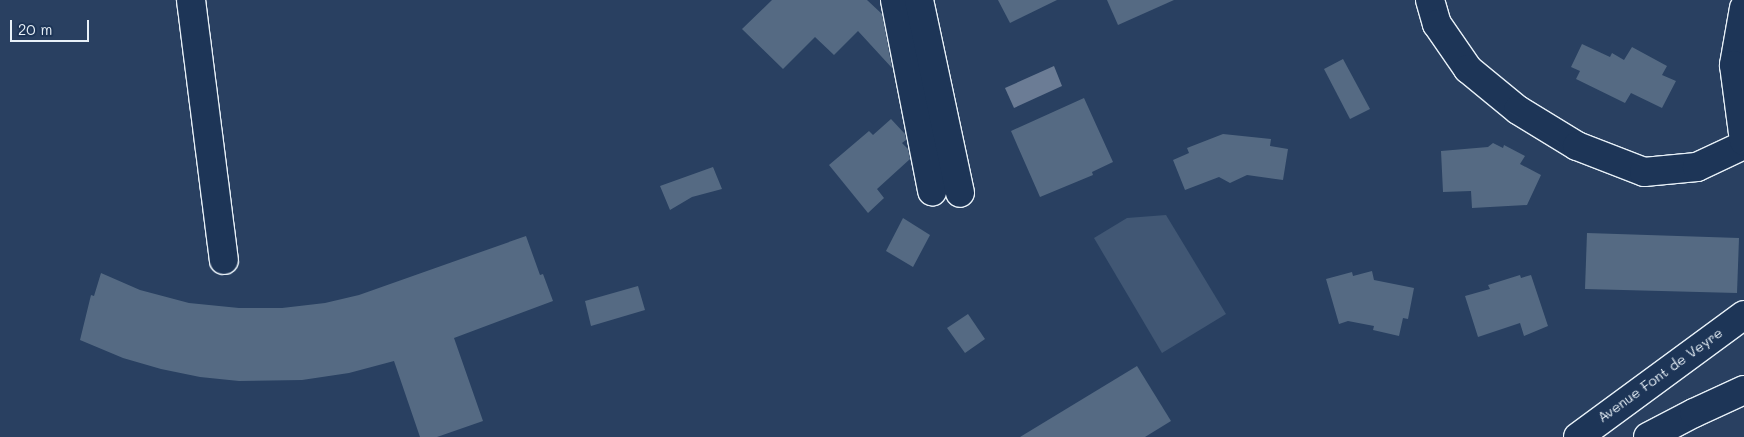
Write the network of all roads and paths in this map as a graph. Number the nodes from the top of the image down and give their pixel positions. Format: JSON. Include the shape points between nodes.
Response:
{"nodes":[{"id":1,"x":191,"y":0,"type":"edge"},
{"id":2,"x":895,"y":0,"type":"edge"},
{"id":3,"x":919,"y":0,"type":"edge"},
{"id":4,"x":1430,"y":0,"type":"edge"},
{"id":5,"x":1744,"y":8,"type":"edge"},
{"id":6,"x":1744,"y":141,"type":"edge"},
{"id":7,"x":1744,"y":146,"type":"edge"},
{"id":8,"x":932,"y":191,"type":"dead end"},
{"id":9,"x":960,"y":193,"type":"dead end"},
{"id":10,"x":224,"y":260,"type":"dead end"},
{"id":11,"x":1744,"y":315,"type":"edge"},
{"id":12,"x":1744,"y":390,"type":"edge"},
{"id":13,"x":1578,"y":437,"type":"edge"},
{"id":14,"x":1648,"y":437,"type":"edge"}],
"edges":[{"from":1,"to":10,"type":"street"},
{"from":2,"to":8,"type":"street"},
{"from":3,"to":9,"type":"street"},
{"from":4,"to":7,"type":"street","via":[[1437,24],[1468,69],[1518,110],[1577,146],[1644,172],[1698,167]]},
{"from":5,"to":6,"type":"street","via":[[1734,65]]},
{"from":11,"to":13,"type":"street","name":"Avenue Font de Veyre"},
{"from":12,"to":14,"type":"street"}]}
